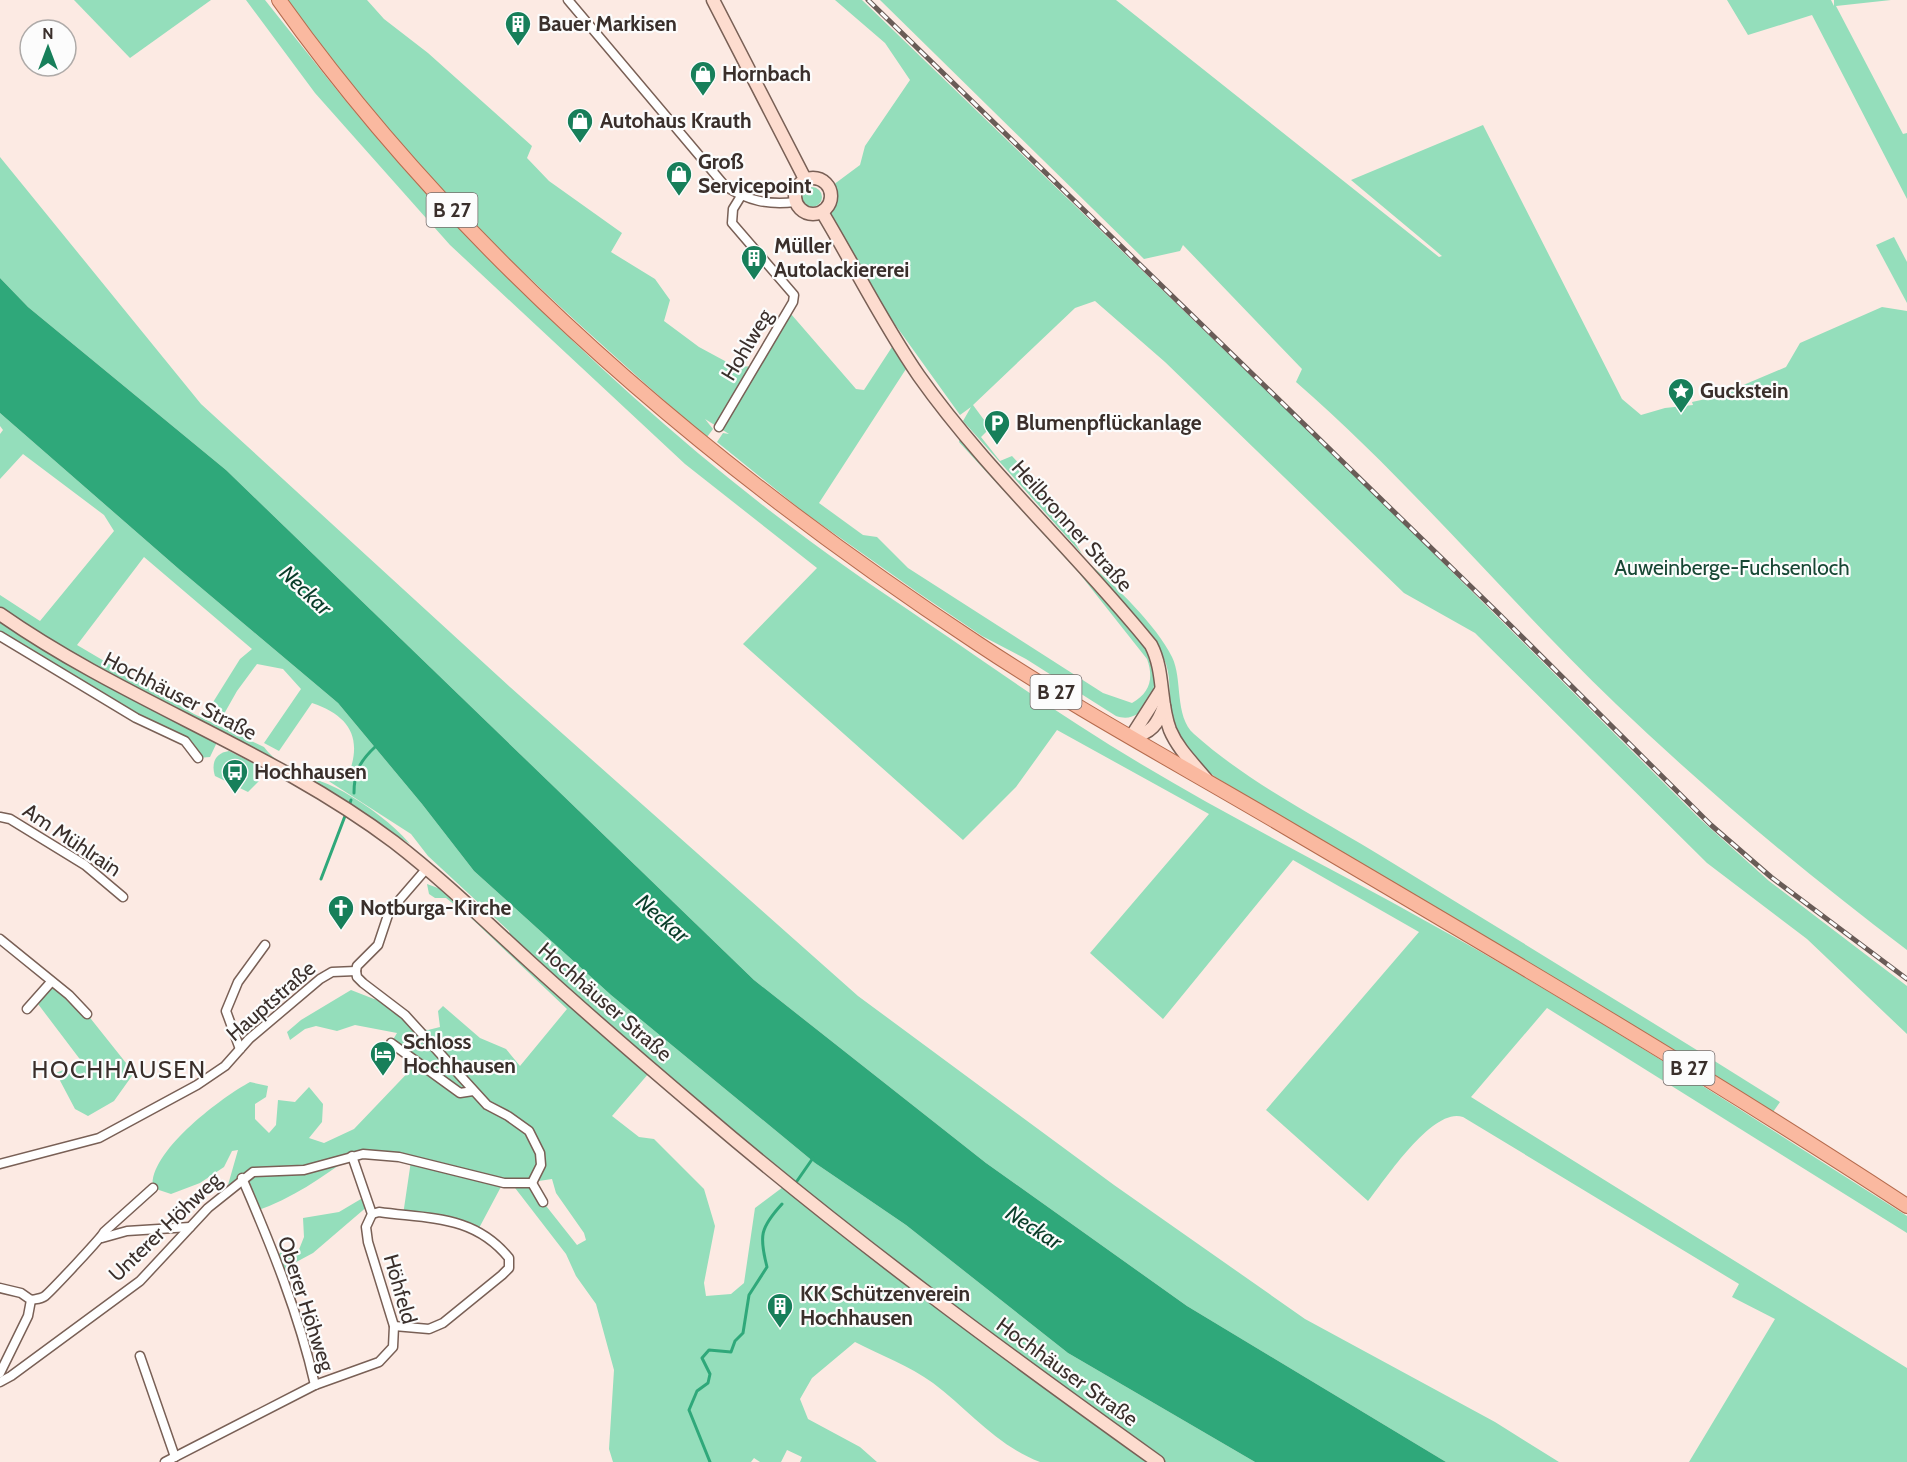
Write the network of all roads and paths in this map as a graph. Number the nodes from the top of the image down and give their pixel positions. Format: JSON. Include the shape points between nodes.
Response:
{"nodes":[{"id":1,"x":279,"y":0,"type":"edge"},
{"id":2,"x":568,"y":0,"type":"edge"},
{"id":3,"x":714,"y":0,"type":"edge"},
{"id":4,"x":805,"y":179,"type":"junction"},
{"id":5,"x":741,"y":196,"type":"junction"},
{"id":6,"x":795,"y":202,"type":"junction"},
{"id":7,"x":822,"y":212,"type":"junction"},
{"id":8,"x":720,"y":427,"type":"dead end"},
{"id":9,"x":0,"y":614,"type":"edge"},
{"id":10,"x":0,"y":636,"type":"edge"},
{"id":11,"x":1161,"y":690,"type":"junction"},
{"id":12,"x":1164,"y":706,"type":"junction"},
{"id":13,"x":1131,"y":737,"type":"junction"},
{"id":14,"x":198,"y":758,"type":"dead end"},
{"id":15,"x":1211,"y":784,"type":"junction"},
{"id":16,"x":0,"y":817,"type":"edge"},
{"id":17,"x":426,"y":868,"type":"junction"},
{"id":18,"x":123,"y":897,"type":"dead end"},
{"id":19,"x":0,"y":939,"type":"edge"},
{"id":20,"x":265,"y":945,"type":"dead end"},
{"id":21,"x":357,"y":971,"type":"junction"},
{"id":22,"x":51,"y":982,"type":"junction"},
{"id":23,"x":27,"y":1009,"type":"dead end"},
{"id":24,"x":87,"y":1014,"type":"dead end"},
{"id":25,"x":391,"y":1043,"type":"dead end"},
{"id":26,"x":240,"y":1049,"type":"junction"},
{"id":27,"x":473,"y":1091,"type":"junction"},
{"id":28,"x":352,"y":1156,"type":"junction"},
{"id":29,"x":0,"y":1164,"type":"edge"},
{"id":30,"x":242,"y":1178,"type":"junction"},
{"id":31,"x":532,"y":1183,"type":"junction"},
{"id":32,"x":153,"y":1188,"type":"dead end"},
{"id":33,"x":543,"y":1202,"type":"dead end"},
{"id":34,"x":1907,"y":1206,"type":"edge"},
{"id":35,"x":372,"y":1214,"type":"junction"},
{"id":36,"x":190,"y":1227,"type":"junction"},
{"id":37,"x":102,"y":1238,"type":"junction"},
{"id":38,"x":0,"y":1288,"type":"edge"},
{"id":39,"x":32,"y":1300,"type":"junction"},
{"id":40,"x":394,"y":1326,"type":"junction"},
{"id":41,"x":140,"y":1356,"type":"dead end"},
{"id":42,"x":0,"y":1373,"type":"edge"},
{"id":43,"x":0,"y":1382,"type":"edge"},
{"id":44,"x":315,"y":1385,"type":"junction"},
{"id":45,"x":175,"y":1457,"type":"junction"},
{"id":46,"x":165,"y":1462,"type":"edge"},
{"id":47,"x":1158,"y":1462,"type":"edge"}],
"edges":[{"from":1,"to":13,"type":"main road","number":"B 27","via":[[338,79],[452,209],[587,343],[649,398],[753,484],[852,558],[981,646]]},
{"from":2,"to":5,"type":"street","via":[[710,172]]},
{"from":3,"to":4,"type":"main road"},
{"from":4,"to":6,"type":"main road","via":[[797,186]]},
{"from":4,"to":7,"type":"main road","via":[[822,180],[830,188],[831,199]]},
{"from":5,"to":6,"type":"street","via":[[778,204]]},
{"from":5,"to":8,"type":"street","name":"Hohlweg","via":[[732,223],[794,295],[788,312]]},
{"from":6,"to":7,"type":"main road","via":[[803,212]]},
{"from":7,"to":11,"type":"main road","name":"Heilbronner Straße","via":[[919,376],[957,426],[1151,645],[1162,671]]},
{"from":9,"to":17,"type":"main road","name":"Hochhäuser Straße","via":[[102,678],[328,798]]},
{"from":10,"to":14,"type":"street","via":[[136,718],[185,741]]},
{"from":11,"to":12,"type":"main road","name":"Heilbronner Straße"},
{"from":11,"to":13,"type":"main road"},
{"from":12,"to":13,"type":"main road","via":[[1152,730]]},
{"from":12,"to":15,"type":"main road","name":"Heilbronner Straße","via":[[1177,745]]},
{"from":13,"to":15,"type":"main road","number":"B 27"},
{"from":15,"to":34,"type":"main road","number":"B 27","via":[[1654,1045]]},
{"from":16,"to":18,"type":"street","name":"Am Mühlrain","via":[[10,819],[85,865]]},
{"from":17,"to":21,"type":"street","via":[[389,912],[378,945],[357,966]]},
{"from":17,"to":47,"type":"main road","name":"Hochhäuser Straße","via":[[592,1018],[797,1192],[1018,1362]]},
{"from":19,"to":22,"type":"street"},
{"from":20,"to":26,"type":"street","via":[[238,982],[226,1011]]},
{"from":21,"to":26,"type":"street","name":"Hauptstraße","via":[[332,972],[320,979]]},
{"from":21,"to":27,"type":"street","via":[[357,977],[405,1015]]},
{"from":22,"to":23,"type":"street"},
{"from":22,"to":24,"type":"street"},
{"from":25,"to":27,"type":"street","via":[[460,1093]]},
{"from":26,"to":29,"type":"street","name":"Hauptstraße","via":[[225,1066],[197,1085],[99,1138]]},
{"from":27,"to":31,"type":"street","via":[[487,1105],[529,1131],[536,1141],[541,1165]]},
{"from":28,"to":30,"type":"street","name":"Unterer Höhweg","via":[[304,1170],[267,1170]]},
{"from":28,"to":31,"type":"street","name":"Unterer Höhweg","via":[[399,1157],[504,1183]]},
{"from":28,"to":35,"type":"street","name":"Höhfeld"},
{"from":30,"to":36,"type":"street","name":"Unterer Höhweg"},
{"from":30,"to":44,"type":"street","name":"Oberer Höhweg","via":[[289,1298]]},
{"from":31,"to":33,"type":"street"},
{"from":32,"to":37,"type":"street"},
{"from":35,"to":40,"type":"street","name":"Höhfeld","via":[[366,1227],[368,1242]]},
{"from":35,"to":40,"type":"street","via":[[470,1226],[486,1234],[509,1258],[509,1268],[502,1275],[443,1323],[429,1329]]},
{"from":36,"to":37,"type":"street"},
{"from":36,"to":43,"type":"street","name":"Unterer Höhweg","via":[[140,1281]]},
{"from":37,"to":39,"type":"street","via":[[43,1298]]},
{"from":38,"to":39,"type":"street"},
{"from":39,"to":42,"type":"street"},
{"from":40,"to":44,"type":"street","name":"Höhfeld","via":[[393,1347],[380,1362]]},
{"from":41,"to":45,"type":"street"},
{"from":44,"to":45,"type":"street","name":"Oberer Höhweg"},
{"from":45,"to":46,"type":"street","name":"Oberer Höhweg"}]}
